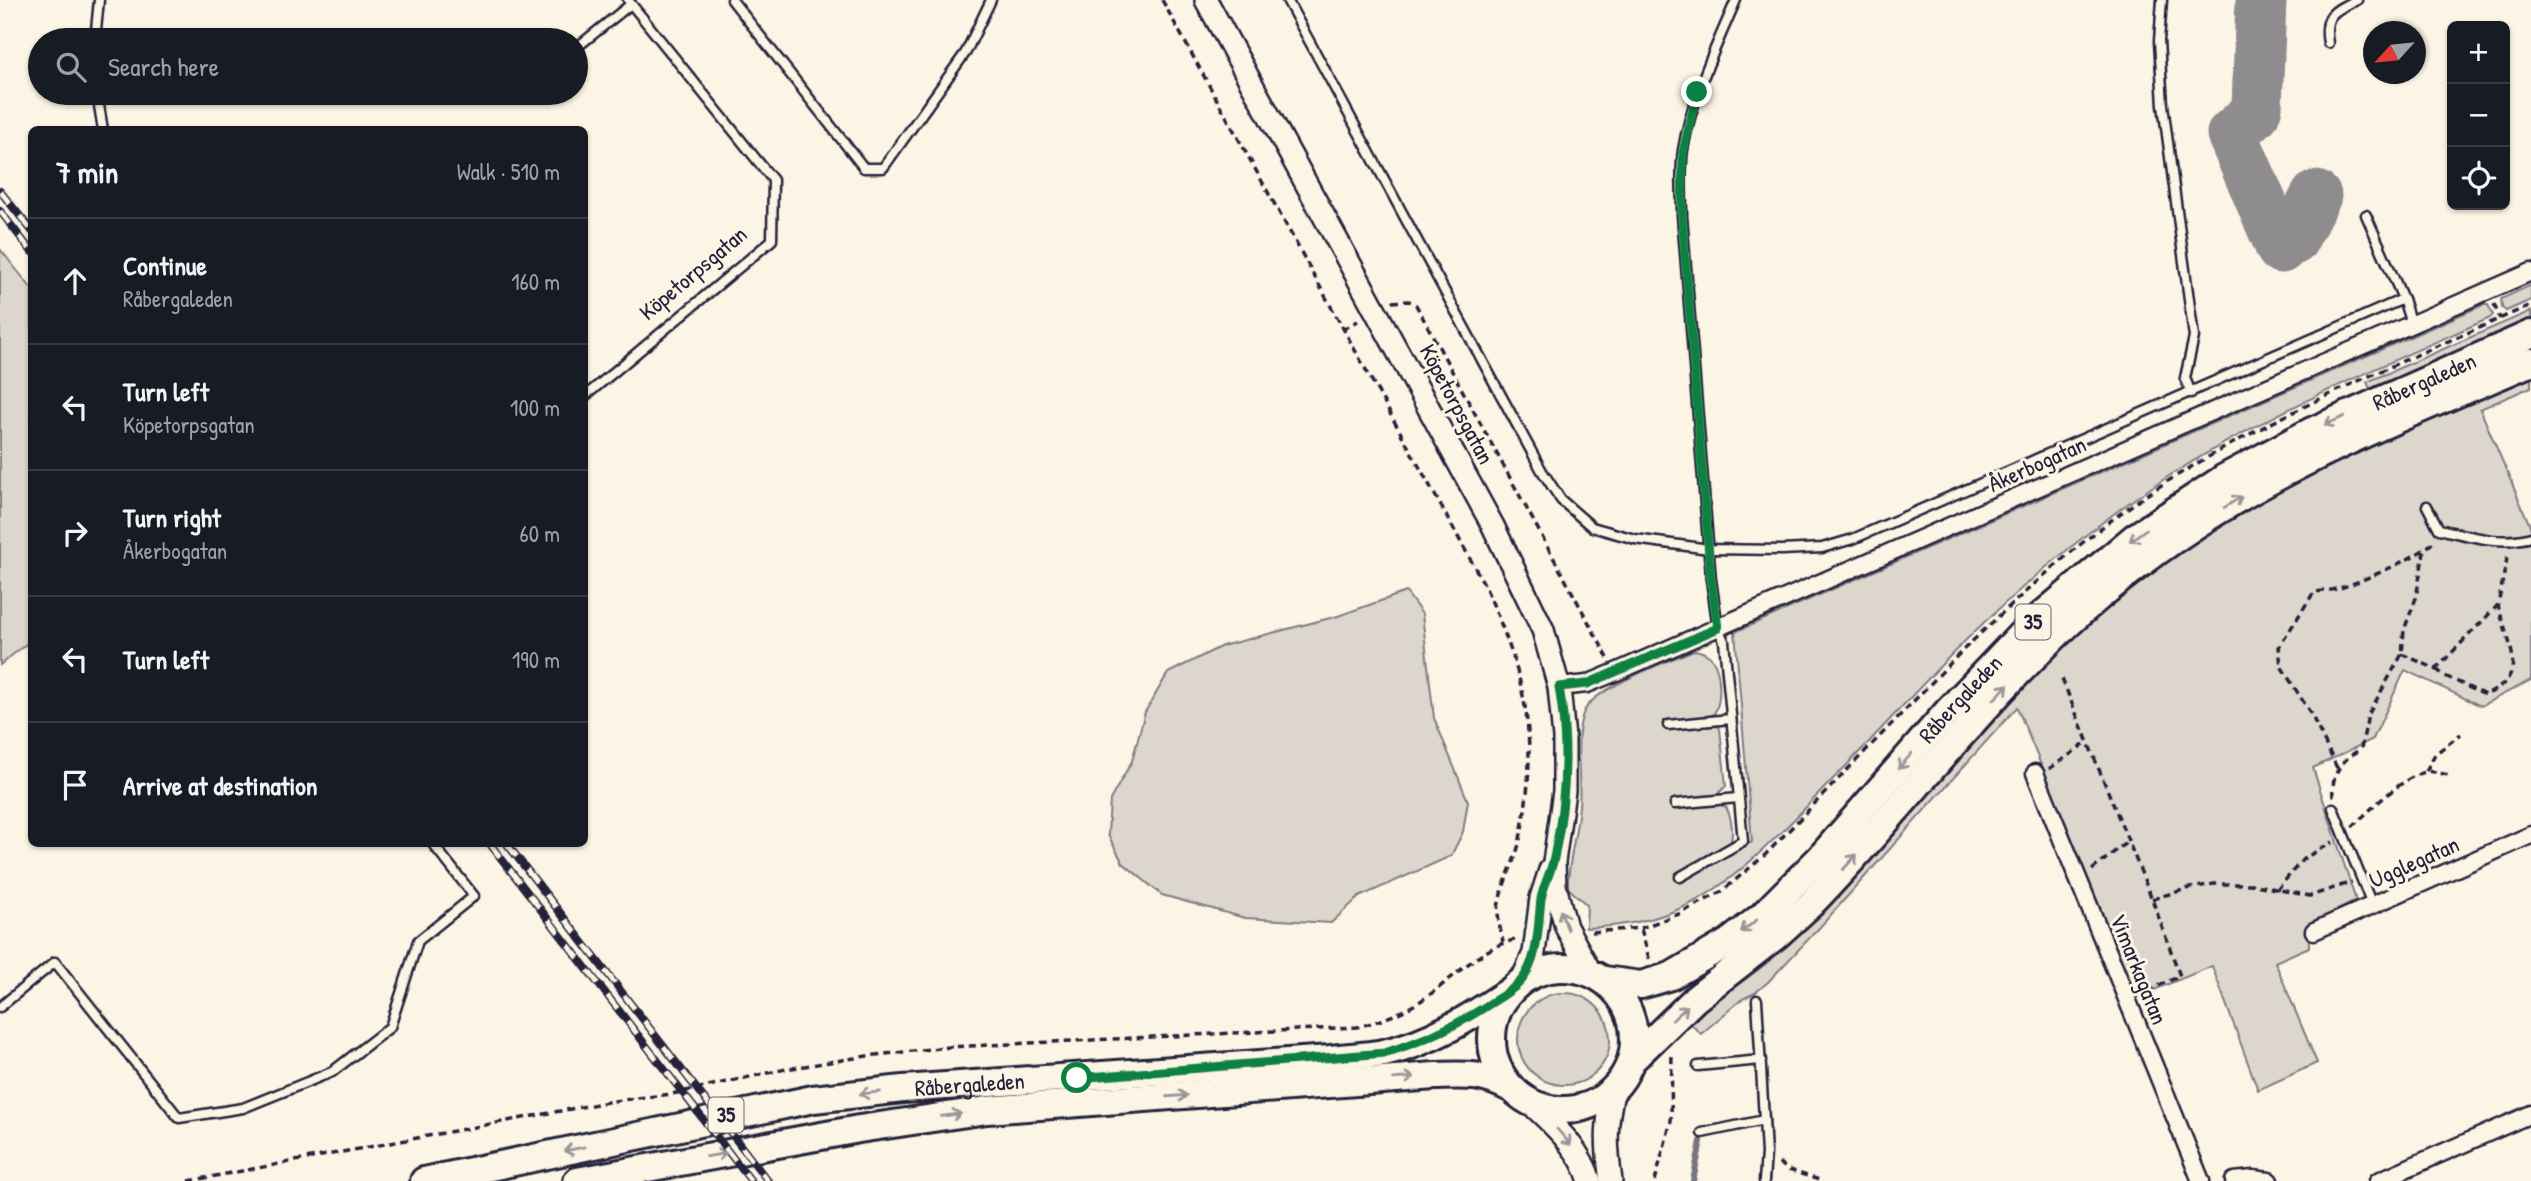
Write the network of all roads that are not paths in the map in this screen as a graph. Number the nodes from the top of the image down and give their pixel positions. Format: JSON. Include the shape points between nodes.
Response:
{"nodes":[{"id":1,"x":99,"y":0,"type":"edge"},
{"id":2,"x":732,"y":0,"type":"edge"},
{"id":3,"x":991,"y":0,"type":"edge"},
{"id":4,"x":1206,"y":0,"type":"edge"},
{"id":5,"x":1287,"y":0,"type":"edge"},
{"id":6,"x":1736,"y":0,"type":"edge"},
{"id":7,"x":2162,"y":0,"type":"edge"},
{"id":8,"x":2357,"y":0,"type":"edge"},
{"id":9,"x":629,"y":2,"type":"edge"},
{"id":10,"x":96,"y":28,"type":"edge"},
{"id":11,"x":588,"y":38,"type":"edge"},
{"id":12,"x":2328,"y":43,"type":"dead end"},
{"id":13,"x":99,"y":105,"type":"edge"},
{"id":14,"x":102,"y":126,"type":"edge"},
{"id":15,"x":2366,"y":215,"type":"dead end"},
{"id":16,"x":2531,"y":272,"type":"edge"},
{"id":17,"x":2403,"y":299,"type":"junction"},
{"id":18,"x":2411,"y":324,"type":"junction"},
{"id":19,"x":2531,"y":334,"type":"edge"},
{"id":20,"x":2531,"y":362,"type":"edge"},
{"id":21,"x":2191,"y":393,"type":"junction"},
{"id":22,"x":588,"y":394,"type":"edge"},
{"id":23,"x":2427,"y":506,"type":"dead end"},
{"id":24,"x":2531,"y":537,"type":"edge"},
{"id":25,"x":1709,"y":549,"type":"junction"},
{"id":26,"x":1718,"y":628,"type":"junction"},
{"id":27,"x":1559,"y":687,"type":"junction"},
{"id":28,"x":1731,"y":719,"type":"junction"},
{"id":29,"x":1668,"y":725,"type":"dead end"},
{"id":30,"x":2036,"y":775,"type":"road end"},
{"id":31,"x":1738,"y":798,"type":"junction"},
{"id":32,"x":1675,"y":804,"type":"dead end"},
{"id":33,"x":2333,"y":808,"type":"road end"},
{"id":34,"x":2531,"y":835,"type":"edge"},
{"id":35,"x":435,"y":847,"type":"edge"},
{"id":36,"x":1554,"y":862,"type":"junction"},
{"id":37,"x":1680,"y":877,"type":"dead end"},
{"id":38,"x":2372,"y":905,"type":"junction"},
{"id":39,"x":2314,"y":931,"type":"dead end"},
{"id":40,"x":1597,"y":976,"type":"junction"},
{"id":41,"x":1516,"y":986,"type":"junction"},
{"id":42,"x":1756,"y":1000,"type":"dead end"},
{"id":43,"x":0,"y":1007,"type":"edge"},
{"id":44,"x":1761,"y":1060,"type":"junction"},
{"id":45,"x":1631,"y":1061,"type":"junction"},
{"id":46,"x":1698,"y":1066,"type":"dead end"},
{"id":47,"x":1614,"y":1089,"type":"junction"},
{"id":48,"x":1520,"y":1095,"type":"junction"},
{"id":49,"x":2531,"y":1114,"type":"edge"},
{"id":50,"x":1764,"y":1120,"type":"junction"},
{"id":51,"x":1702,"y":1133,"type":"dead end"},
{"id":52,"x":424,"y":1181,"type":"edge"},
{"id":53,"x":577,"y":1181,"type":"edge"},
{"id":54,"x":1590,"y":1181,"type":"edge"},
{"id":55,"x":1611,"y":1181,"type":"edge"},
{"id":56,"x":1764,"y":1181,"type":"edge"},
{"id":57,"x":2201,"y":1181,"type":"edge"},
{"id":58,"x":2234,"y":1181,"type":"edge"},
{"id":59,"x":2269,"y":1181,"type":"edge"},
{"id":60,"x":2378,"y":1181,"type":"edge"}],
"edges":[{"from":1,"to":10,"type":"lane"},
{"from":2,"to":3,"type":"lane","via":[[864,168],[883,168],[966,52]]},
{"from":4,"to":27,"type":"street","name":"Köpetorpsgatan","via":[[1517,571],[1544,630]]},
{"from":5,"to":25,"type":"lane","via":[[1561,500],[1592,527],[1635,539]]},
{"from":6,"to":25,"type":"lane","via":[[1697,92],[1681,179]]},
{"from":7,"to":21,"type":"lane","via":[[2163,105],[2193,315],[2194,337],[2185,378]]},
{"from":8,"to":12,"type":"lane","via":[[2327,20]]},
{"from":9,"to":11,"type":"lane"},
{"from":9,"to":22,"type":"lane","name":"Köpetorpsgatan","via":[[773,180],[772,240]]},
{"from":13,"to":14,"type":"lane"},
{"from":15,"to":17,"type":"lane"},
{"from":16,"to":18,"type":"street","name":"Åkerbogatan"},
{"from":17,"to":18,"type":"lane"},
{"from":17,"to":21,"type":"lane"},
{"from":18,"to":26,"type":"street","name":"Åkerbogatan"},
{"from":19,"to":40,"type":"main road","name":"Råbergaleden","number":"35","one_way":true,"via":[[2310,432],[2224,478],[2135,537],[2029,626],[1762,916],[1729,942],[1671,976],[1642,985]]},
{"from":45,"to":20,"type":"main road","name":"Råbergaleden","number":"35","one_way":true,"via":[[1695,999],[1810,905],[2003,689],[2099,597],[2194,527],[2277,476]]},
{"from":21,"to":25,"type":"lane","via":[[1853,539],[1822,548]]},
{"from":23,"to":24,"type":"lane","via":[[2439,529],[2512,542]]},
{"from":25,"to":26,"type":"lane"},
{"from":26,"to":27,"type":"street","name":"Åkerbogatan","via":[[1587,684]]},
{"from":26,"to":28,"type":"lane","via":[[1724,641]]},
{"from":27,"to":36,"type":"street","name":"Köpetorpsgatan","via":[[1565,767]]},
{"from":28,"to":29,"type":"lane"},
{"from":28,"to":31,"type":"lane"},
{"from":30,"to":57,"type":"street","name":"Vimarkagatan"},
{"from":31,"to":32,"type":"lane"},
{"from":31,"to":37,"type":"lane","via":[[1743,841]]},
{"from":33,"to":38,"type":"lane"},
{"from":34,"to":38,"type":"street","name":"Ugglegatan"},
{"from":35,"to":43,"type":"lane","via":[[474,896],[418,941],[390,1027],[332,1072],[243,1108],[179,1118],[55,962]]},
{"from":40,"to":36,"type":"street","name":"Köpetorpsgatan","one_way":true,"via":[[1566,927]]},
{"from":36,"to":41,"type":"street","name":"Köpetorpsgatan","via":[[1543,889],[1534,953]]},
{"from":38,"to":39,"type":"street","name":"Ugglegatan"},
{"from":40,"to":41,"type":"main road","number":"35","via":[[1556,968],[1538,972]]},
{"from":40,"to":45,"type":"main road","number":"35","via":[[1620,996],[1631,1016],[1635,1038]]},
{"from":41,"to":48,"type":"main road","via":[[1494,1020],[1492,1041],[1496,1062]]},
{"from":41,"to":52,"type":"main road","name":"Råbergaleden","number":"35","one_way":true,"via":[[1466,1020],[1385,1053],[813,1099]]},
{"from":42,"to":44,"type":"lane"},
{"from":44,"to":46,"type":"lane"},
{"from":44,"to":50,"type":"lane"},
{"from":45,"to":47,"type":"main road","number":"35"},
{"from":47,"to":48,"type":"main road","number":"35","via":[[1595,1103],[1572,1110],[1549,1109]]},
{"from":47,"to":55,"type":"street","via":[[1606,1147]]},
{"from":53,"to":48,"type":"main road","name":"Råbergaleden","number":"35","one_way":true,"via":[[987,1110],[1476,1074]]},
{"from":48,"to":54,"type":"street","one_way":true,"via":[[1561,1132]]},
{"from":49,"to":60,"type":"street"},
{"from":50,"to":51,"type":"lane"},
{"from":50,"to":56,"type":"lane"},
{"from":58,"to":59,"type":"street"}]}
